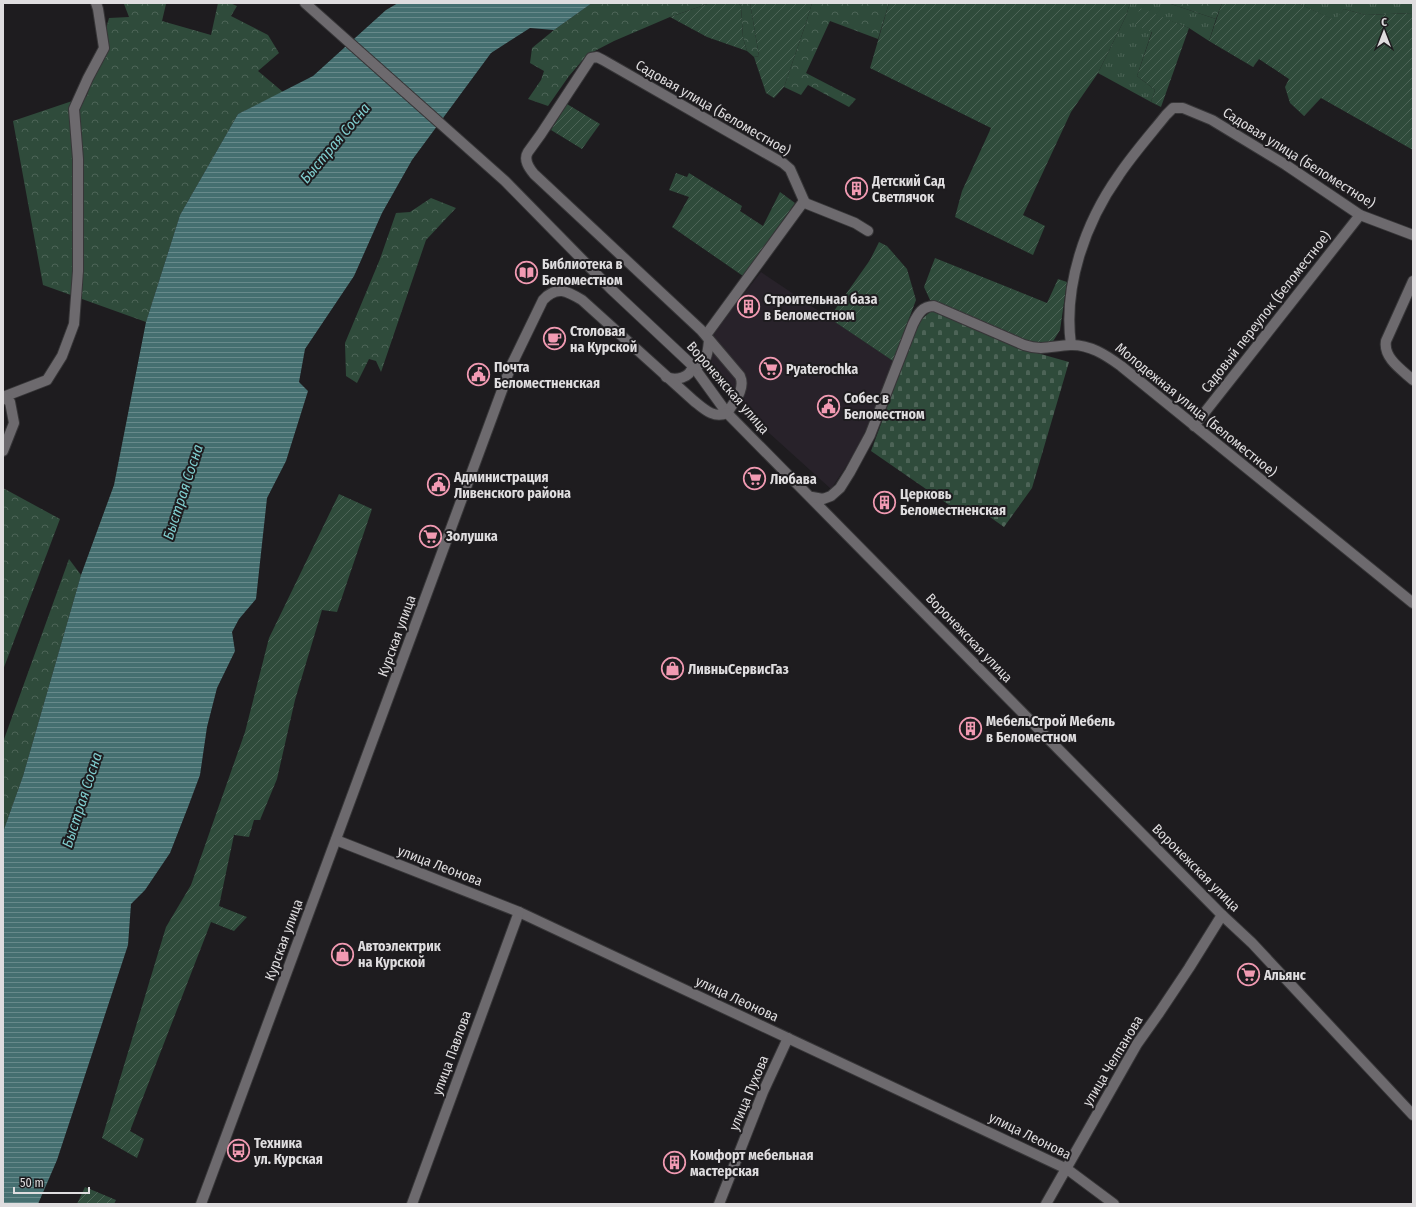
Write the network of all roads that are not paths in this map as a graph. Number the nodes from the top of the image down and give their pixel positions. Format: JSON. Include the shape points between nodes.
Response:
{"nodes":[{"id":1,"x":96,"y":3,"type":"edge"},
{"id":2,"x":305,"y":3,"type":"edge"},
{"id":3,"x":804,"y":201,"type":"junction"},
{"id":4,"x":1360,"y":215,"type":"junction"},
{"id":5,"x":868,"y":231,"type":"dead end"},
{"id":6,"x":1413,"y":235,"type":"edge"},
{"id":7,"x":1413,"y":281,"type":"edge"},
{"id":8,"x":707,"y":338,"type":"junction"},
{"id":9,"x":1071,"y":345,"type":"junction"},
{"id":10,"x":693,"y":366,"type":"junction"},
{"id":11,"x":665,"y":376,"type":"junction"},
{"id":12,"x":1413,"y":380,"type":"edge"},
{"id":13,"x":3,"y":397,"type":"edge"},
{"id":14,"x":728,"y":413,"type":"junction"},
{"id":15,"x":1194,"y":426,"type":"junction"},
{"id":16,"x":3,"y":451,"type":"edge"},
{"id":17,"x":812,"y":497,"type":"junction"},
{"id":18,"x":1413,"y":603,"type":"edge"},
{"id":19,"x":336,"y":840,"type":"junction"},
{"id":20,"x":519,"y":912,"type":"junction"},
{"id":21,"x":1222,"y":915,"type":"junction"},
{"id":22,"x":788,"y":1038,"type":"junction"},
{"id":23,"x":1413,"y":1115,"type":"edge"},
{"id":24,"x":1067,"y":1169,"type":"junction"},
{"id":25,"x":201,"y":1204,"type":"edge"},
{"id":26,"x":412,"y":1204,"type":"edge"},
{"id":27,"x":719,"y":1204,"type":"edge"},
{"id":28,"x":1046,"y":1204,"type":"edge"},
{"id":29,"x":1114,"y":1204,"type":"edge"}],
"edges":[{"from":1,"to":13,"type":"street","via":[[104,48],[74,109],[78,159],[78,271],[74,324],[62,356],[47,380]]},
{"from":2,"to":10,"type":"street","name":"Воронежская улица","via":[[505,181],[611,289]]},
{"from":3,"to":5,"type":"street","via":[[856,223]]},
{"from":3,"to":8,"type":"street"},
{"from":3,"to":8,"type":"street","name":"Садовая улица (Беломестное)","via":[[790,169],[783,163],[603,60],[592,58],[526,155],[526,162],[534,174]]},
{"from":4,"to":6,"type":"street","name":"Садовая улица (Беломестное)"},
{"from":4,"to":9,"type":"street","name":"Садовая улица (Беломестное)","via":[[1286,165],[1212,120],[1183,108],[1173,108],[1119,175],[1101,204],[1076,267],[1069,314]]},
{"from":4,"to":15,"type":"street","name":"Садовый переулок (Беломестное)"},
{"from":7,"to":12,"type":"street","via":[[1385,347],[1394,364]]},
{"from":8,"to":10,"type":"street","via":[[704,361]]},
{"from":8,"to":14,"type":"street","via":[[740,376],[741,390]]},
{"from":9,"to":15,"type":"street","name":"Молодежная улица (Беломестное)","via":[[1090,348],[1106,355]]},
{"from":9,"to":17,"type":"street","name":"Молодежная улица (Беломестное)","via":[[1033,348],[938,306],[922,310],[911,330],[870,435],[850,472],[840,488],[831,496],[823,499]]},
{"from":10,"to":11,"type":"street","via":[[684,377],[674,379]]},
{"from":10,"to":14,"type":"street","name":"Воронежская улица"},
{"from":11,"to":14,"type":"street","name":"Курская улица","via":[[708,412],[718,416]]},
{"from":11,"to":19,"type":"street","name":"Курская улица","via":[[570,292],[554,292],[543,300],[511,366]]},
{"from":13,"to":16,"type":"street","via":[[10,402],[14,423]]},
{"from":14,"to":17,"type":"street","name":"Воронежская улица"},
{"from":15,"to":18,"type":"street","name":"Молодежная улица (Беломестное)"},
{"from":17,"to":21,"type":"street","name":"Воронежская улица"},
{"from":19,"to":20,"type":"street","name":"улица Леонова"},
{"from":19,"to":25,"type":"street","name":"Курская улица"},
{"from":20,"to":22,"type":"street","name":"улица Леонова"},
{"from":20,"to":26,"type":"street","name":"улица Павлова"},
{"from":21,"to":23,"type":"street","name":"Воронежская улица","via":[[1252,943]]},
{"from":21,"to":24,"type":"street","name":"улица Челпанова","via":[[1190,968],[1136,1044]]},
{"from":22,"to":24,"type":"street","name":"улица Леонова"},
{"from":22,"to":27,"type":"street","name":"улица Пухова","via":[[763,1092]]},
{"from":24,"to":28,"type":"street","name":"улица Челпанова"},
{"from":24,"to":29,"type":"street","name":"улица Леонова"}]}
